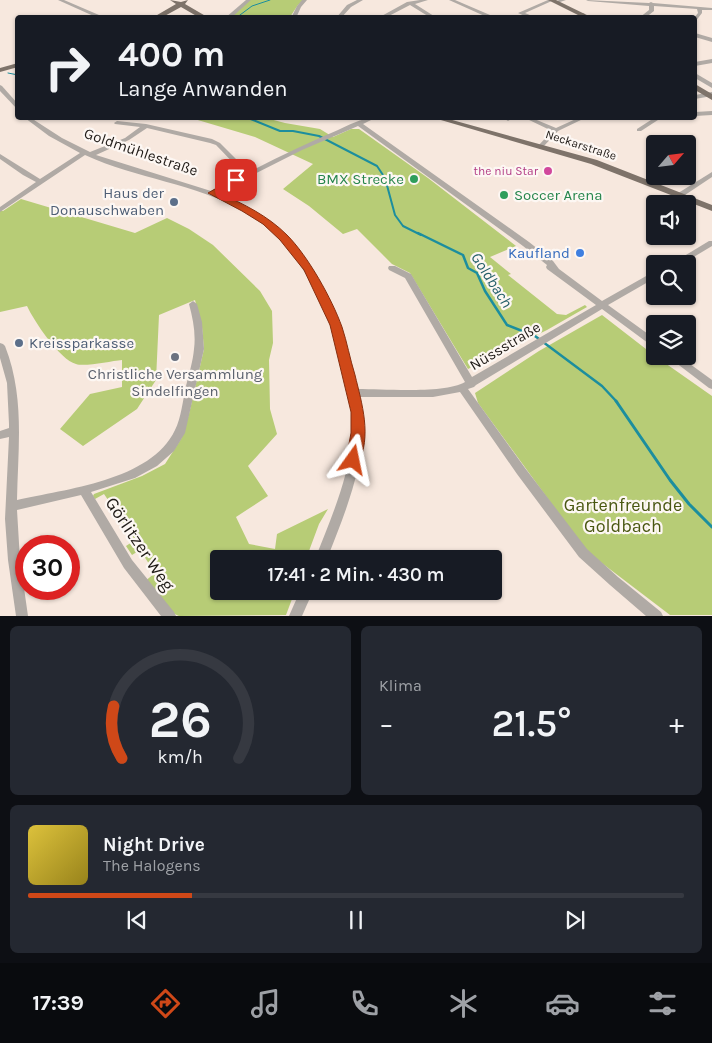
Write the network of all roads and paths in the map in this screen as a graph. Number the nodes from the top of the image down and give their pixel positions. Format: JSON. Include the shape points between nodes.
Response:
{"nodes":[{"id":1,"x":60,"y":0,"type":"edge"},
{"id":2,"x":171,"y":0,"type":"edge"},
{"id":3,"x":249,"y":0,"type":"edge"},
{"id":4,"x":305,"y":0,"type":"edge"},
{"id":5,"x":361,"y":0,"type":"edge"},
{"id":6,"x":426,"y":0,"type":"edge"},
{"id":7,"x":451,"y":0,"type":"edge"},
{"id":8,"x":588,"y":0,"type":"edge"},
{"id":9,"x":556,"y":1,"type":"edge"},
{"id":10,"x":184,"y":2,"type":"edge"},
{"id":11,"x":408,"y":2,"type":"edge"},
{"id":12,"x":662,"y":2,"type":"edge"},
{"id":13,"x":651,"y":3,"type":"junction"},
{"id":14,"x":699,"y":7,"type":"junction"},
{"id":15,"x":712,"y":8,"type":"edge"},
{"id":16,"x":193,"y":11,"type":"junction"},
{"id":17,"x":168,"y":12,"type":"junction"},
{"id":18,"x":584,"y":14,"type":"joint"},
{"id":19,"x":97,"y":15,"type":"edge"},
{"id":20,"x":162,"y":15,"type":"edge"},
{"id":21,"x":200,"y":15,"type":"edge"},
{"id":22,"x":231,"y":15,"type":"edge"},
{"id":23,"x":294,"y":15,"type":"edge"},
{"id":24,"x":340,"y":15,"type":"edge"},
{"id":25,"x":388,"y":15,"type":"edge"},
{"id":26,"x":431,"y":15,"type":"edge"},
{"id":27,"x":487,"y":15,"type":"edge"},
{"id":28,"x":528,"y":15,"type":"edge"},
{"id":29,"x":580,"y":15,"type":"edge"},
{"id":30,"x":646,"y":15,"type":"edge"},
{"id":31,"x":697,"y":17,"type":"edge"},
{"id":32,"x":697,"y":36,"type":"edge"},
{"id":33,"x":712,"y":40,"type":"edge"},
{"id":34,"x":712,"y":61,"type":"edge"},
{"id":35,"x":697,"y":64,"type":"edge"},
{"id":36,"x":15,"y":66,"type":"edge"},
{"id":37,"x":0,"y":70,"type":"edge"},
{"id":38,"x":697,"y":75,"type":"edge"},
{"id":39,"x":712,"y":86,"type":"edge"},
{"id":40,"x":0,"y":87,"type":"edge"},
{"id":41,"x":697,"y":87,"type":"edge"},
{"id":42,"x":710,"y":95,"type":"edge"},
{"id":43,"x":697,"y":96,"type":"edge"},
{"id":44,"x":15,"y":104,"type":"edge"},
{"id":45,"x":712,"y":113,"type":"edge"},
{"id":46,"x":697,"y":114,"type":"edge"},
{"id":47,"x":31,"y":120,"type":"edge"},
{"id":48,"x":366,"y":120,"type":"edge"},
{"id":49,"x":445,"y":120,"type":"edge"},
{"id":50,"x":533,"y":120,"type":"edge"},
{"id":51,"x":578,"y":120,"type":"edge"},
{"id":52,"x":655,"y":120,"type":"edge"},
{"id":53,"x":117,"y":123,"type":"dead end"},
{"id":54,"x":358,"y":123,"type":"junction"},
{"id":55,"x":146,"y":126,"type":"junction"},
{"id":56,"x":556,"y":130,"type":"junction"},
{"id":57,"x":639,"y":130,"type":"dead end"},
{"id":58,"x":542,"y":146,"type":"junction"},
{"id":59,"x":88,"y":154,"type":"junction"},
{"id":60,"x":0,"y":156,"type":"edge"},
{"id":61,"x":247,"y":174,"type":"junction"},
{"id":62,"x":712,"y":174,"type":"edge"},
{"id":63,"x":40,"y":182,"type":"junction"},
{"id":64,"x":212,"y":193,"type":"junction"},
{"id":65,"x":679,"y":195,"type":"joint"},
{"id":66,"x":696,"y":202,"type":"edge"},
{"id":67,"x":712,"y":208,"type":"edge"},
{"id":68,"x":0,"y":210,"type":"edge"},
{"id":69,"x":712,"y":243,"type":"edge"},
{"id":70,"x":691,"y":255,"type":"edge"},
{"id":71,"x":392,"y":268,"type":"dead end"},
{"id":72,"x":646,"y":279,"type":"edge"},
{"id":73,"x":193,"y":304,"type":"dead end"},
{"id":74,"x":603,"y":305,"type":"junction"},
{"id":75,"x":646,"y":337,"type":"edge"},
{"id":76,"x":0,"y":346,"type":"edge"},
{"id":77,"x":684,"y":365,"type":"edge"},
{"id":78,"x":712,"y":385,"type":"edge"},
{"id":79,"x":466,"y":386,"type":"junction"},
{"id":80,"x":354,"y":393,"type":"junction"},
{"id":81,"x":13,"y":431,"type":"junction"},
{"id":82,"x":0,"y":435,"type":"edge"},
{"id":83,"x":84,"y":490,"type":"junction"},
{"id":84,"x":11,"y":506,"type":"junction"},
{"id":85,"x":324,"y":550,"type":"edge"},
{"id":86,"x":302,"y":600,"type":"edge"},
{"id":87,"x":22,"y":616,"type":"edge"},
{"id":88,"x":170,"y":616,"type":"edge"},
{"id":89,"x":295,"y":616,"type":"edge"},
{"id":90,"x":657,"y":616,"type":"edge"}],
"edges":[{"from":1,"to":19,"type":"street"},
{"from":2,"to":10,"type":"main road"},
{"from":2,"to":17,"type":"main road"},
{"from":3,"to":22,"type":"street"},
{"from":4,"to":23,"type":"street"},
{"from":5,"to":24,"type":"street","via":[[348,6]]},
{"from":6,"to":11,"type":"street"},
{"from":7,"to":27,"type":"street"},
{"from":8,"to":13,"type":"street"},
{"from":9,"to":18,"type":"main road"},
{"from":9,"to":28,"type":"street","via":[[520,12]]},
{"from":10,"to":16,"type":"main road"},
{"from":10,"to":17,"type":"main road"},
{"from":11,"to":25,"type":"street"},
{"from":11,"to":26,"type":"street"},
{"from":12,"to":13,"type":"street"},
{"from":12,"to":14,"type":"street"},
{"from":13,"to":30,"type":"street","via":[[651,12]]},
{"from":14,"to":15,"type":"street"},
{"from":14,"to":31,"type":"street"},
{"from":16,"to":17,"type":"main road"},
{"from":16,"to":21,"type":"main road"},
{"from":17,"to":20,"type":"main road"},
{"from":18,"to":29,"type":"street"},
{"from":32,"to":33,"type":"street"},
{"from":34,"to":35,"type":"street"},
{"from":36,"to":37,"type":"main road"},
{"from":38,"to":39,"type":"street"},
{"from":40,"to":44,"type":"street"},
{"from":41,"to":42,"type":"main road"},
{"from":42,"to":43,"type":"street"},
{"from":45,"to":46,"type":"street"},
{"from":47,"to":59,"type":"street","name":"Goldmühlestraße"},
{"from":48,"to":54,"type":"street"},
{"from":49,"to":58,"type":"main road","name":"Neckarstraße"},
{"from":50,"to":56,"type":"street"},
{"from":51,"to":56,"type":"street"},
{"from":52,"to":57,"type":"street"},
{"from":53,"to":55,"type":"street"},
{"from":54,"to":61,"type":"street"},
{"from":54,"to":74,"type":"street"},
{"from":55,"to":59,"type":"street","via":[[127,139]]},
{"from":55,"to":61,"type":"street","via":[[216,143]]},
{"from":56,"to":58,"type":"street"},
{"from":58,"to":65,"type":"main road","name":"Neckarstraße","via":[[617,170]]},
{"from":59,"to":63,"type":"street"},
{"from":59,"to":64,"type":"street","name":"Goldmühlestraße"},
{"from":60,"to":63,"type":"street"},
{"from":61,"to":64,"type":"street"},
{"from":62,"to":65,"type":"street"},
{"from":63,"to":68,"type":"street"},
{"from":64,"to":80,"type":"street","name":"Goldmühlestraße","via":[[242,206],[266,222],[303,260],[336,325]]},
{"from":66,"to":67,"type":"main road","name":"Neckarstraße"},
{"from":69,"to":70,"type":"street"},
{"from":71,"to":79,"type":"street","via":[[408,276]]},
{"from":72,"to":74,"type":"street","name":"Nüssstraße"},
{"from":73,"to":83,"type":"street","via":[[198,322],[199,350],[177,440],[155,463]]},
{"from":74,"to":75,"type":"street"},
{"from":74,"to":79,"type":"street","name":"Nüssstraße"},
{"from":76,"to":81,"type":"street","via":[[12,380]]},
{"from":77,"to":78,"type":"street"},
{"from":79,"to":80,"type":"street","name":"Nüssstraße","via":[[433,393]]},
{"from":79,"to":90,"type":"street","via":[[521,471],[583,553]]},
{"from":80,"to":85,"type":"street","name":"Goldmühlestraße","via":[[358,412],[357,442],[342,501]]},
{"from":81,"to":82,"type":"street"},
{"from":81,"to":84,"type":"street"},
{"from":83,"to":84,"type":"street"},
{"from":83,"to":88,"type":"street","name":"Görlitzer Weg","via":[[128,564]]},
{"from":84,"to":87,"type":"street","via":[[14,565]]},
{"from":86,"to":89,"type":"street"}]}
